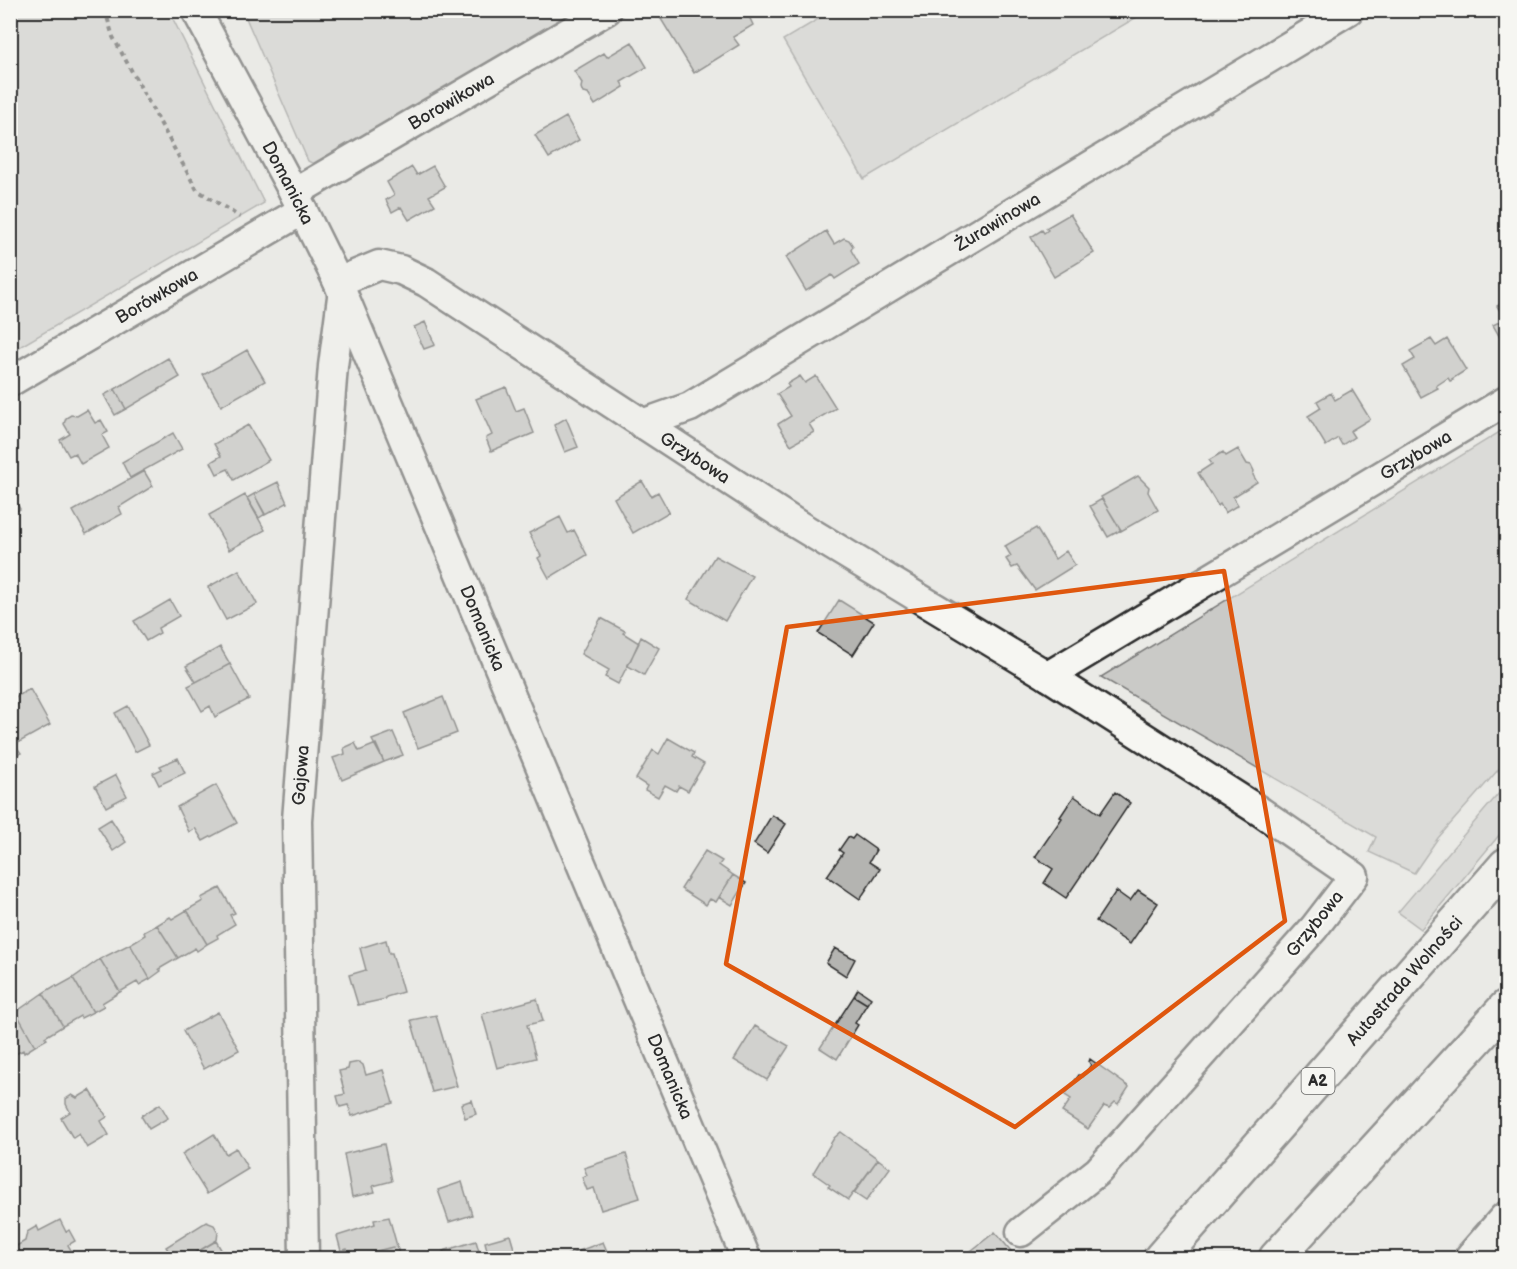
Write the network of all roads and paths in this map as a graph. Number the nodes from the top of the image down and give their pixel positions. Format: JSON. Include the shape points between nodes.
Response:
{"nodes":[{"id":1,"x":105,"y":10,"type":"edge"},
{"id":2,"x":196,"y":10,"type":"edge"},
{"id":3,"x":607,"y":10,"type":"edge"},
{"id":4,"x":1349,"y":10,"type":"edge"},
{"id":5,"x":298,"y":202,"type":"junction"},
{"id":6,"x":264,"y":231,"type":"junction"},
{"id":7,"x":340,"y":288,"type":"junction"},
{"id":8,"x":10,"y":382,"type":"edge"},
{"id":9,"x":1506,"y":401,"type":"edge"},
{"id":10,"x":642,"y":423,"type":"junction"},
{"id":11,"x":1048,"y":676,"type":"junction"},
{"id":12,"x":1506,"y":865,"type":"edge"},
{"id":13,"x":1506,"y":1007,"type":"edge"},
{"id":14,"x":1506,"y":1219,"type":"edge"},
{"id":15,"x":1021,"y":1232,"type":"dead end"},
{"id":16,"x":304,"y":1258,"type":"edge"},
{"id":17,"x":746,"y":1258,"type":"edge"},
{"id":18,"x":1161,"y":1258,"type":"edge"},
{"id":19,"x":1276,"y":1258,"type":"edge"},
{"id":20,"x":1472,"y":1258,"type":"edge"}],
"edges":[{"from":1,"to":6,"type":"path","via":[[113,37],[197,190]]},
{"from":2,"to":5,"type":"street","name":"Domanicka"},
{"from":3,"to":5,"type":"street","name":"Borowikowa"},
{"from":4,"to":10,"type":"street","name":"Żurawinowa","via":[[690,407]]},
{"from":5,"to":6,"type":"street","name":"Borówkowa"},
{"from":5,"to":7,"type":"street","name":"Domanicka"},
{"from":6,"to":8,"type":"street","name":"Borówkowa"},
{"from":7,"to":10,"type":"street","name":"Grzybowa","via":[[379,265],[401,270],[426,282]]},
{"from":7,"to":16,"type":"street","name":"Gajowa","via":[[297,820]]},
{"from":7,"to":17,"type":"street","name":"Domanicka"},
{"from":9,"to":11,"type":"street","name":"Grzybowa"},
{"from":10,"to":11,"type":"street","name":"Grzybowa","via":[[795,523]]},
{"from":11,"to":15,"type":"street","name":"Grzybowa","via":[[1262,812],[1354,876],[1314,928],[1098,1171]]},
{"from":12,"to":18,"type":"main road","name":"Autostrada Wolności","number":"A2"},
{"from":13,"to":19,"type":"main road"},
{"from":14,"to":20,"type":"main road"}]}
